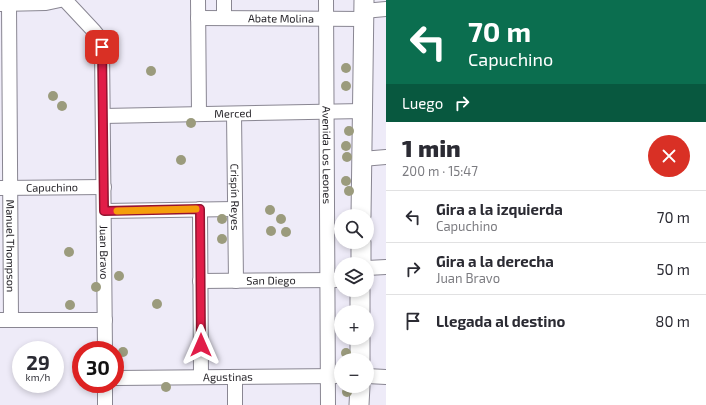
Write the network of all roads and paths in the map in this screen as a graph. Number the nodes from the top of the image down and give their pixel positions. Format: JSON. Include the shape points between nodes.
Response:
{"nodes":[{"id":1,"x":60,"y":0,"type":"edge"},
{"id":2,"x":65,"y":0,"type":"edge"},
{"id":3,"x":198,"y":0,"type":"edge"},
{"id":4,"x":224,"y":0,"type":"edge"},
{"id":5,"x":326,"y":0,"type":"edge"},
{"id":6,"x":4,"y":4,"type":"edge"},
{"id":7,"x":386,"y":9,"type":"edge"},
{"id":8,"x":364,"y":10,"type":"edge"},
{"id":9,"x":198,"y":18,"type":"junction"},
{"id":10,"x":224,"y":18,"type":"junction"},
{"id":11,"x":326,"y":19,"type":"junction"},
{"id":12,"x":5,"y":81,"type":"edge"},
{"id":13,"x":327,"y":112,"type":"junction"},
{"id":14,"x":362,"y":112,"type":"junction"},
{"id":15,"x":198,"y":114,"type":"junction"},
{"id":16,"x":234,"y":114,"type":"junction"},
{"id":17,"x":103,"y":116,"type":"junction"},
{"id":18,"x":386,"y":157,"type":"edge"},
{"id":19,"x":362,"y":159,"type":"junction"},
{"id":20,"x":104,"y":187,"type":"junction"},
{"id":21,"x":5,"y":188,"type":"edge"},
{"id":22,"x":235,"y":208,"type":"junction"},
{"id":23,"x":200,"y":209,"type":"junction"},
{"id":24,"x":361,"y":209,"type":"edge"},
{"id":25,"x":104,"y":211,"type":"junction"},
{"id":26,"x":386,"y":267,"type":"edge"},
{"id":27,"x":374,"y":268,"type":"edge"},
{"id":28,"x":334,"y":280,"type":"edge"},
{"id":29,"x":236,"y":281,"type":"junction"},
{"id":30,"x":200,"y":282,"type":"junction"},
{"id":31,"x":5,"y":297,"type":"edge"},
{"id":32,"x":334,"y":297,"type":"edge"},
{"id":33,"x":5,"y":320,"type":"edge"},
{"id":34,"x":105,"y":320,"type":"junction"},
{"id":35,"x":105,"y":341,"type":"edge"},
{"id":36,"x":335,"y":353,"type":"edge"},
{"id":37,"x":334,"y":376,"type":"edge"},
{"id":38,"x":374,"y":376,"type":"edge"},
{"id":39,"x":201,"y":377,"type":"junction"},
{"id":40,"x":235,"y":377,"type":"junction"},
{"id":41,"x":386,"y":377,"type":"edge"},
{"id":42,"x":124,"y":378,"type":"edge"},
{"id":43,"x":334,"y":380,"type":"edge"},
{"id":44,"x":105,"y":393,"type":"edge"},
{"id":45,"x":360,"y":393,"type":"edge"},
{"id":46,"x":106,"y":405,"type":"edge"},
{"id":47,"x":235,"y":405,"type":"edge"},
{"id":48,"x":328,"y":405,"type":"edge"},
{"id":49,"x":360,"y":405,"type":"edge"}],
"edges":[{"from":1,"to":6,"type":"street"},
{"from":2,"to":17,"type":"street","name":"Juan Bravo","via":[[101,42]]},
{"from":3,"to":9,"type":"street"},
{"from":4,"to":10,"type":"street"},
{"from":5,"to":11,"type":"street","name":"Avenida Los Leones"},
{"from":6,"to":12,"type":"street","name":"Manuel Thompson"},
{"from":7,"to":8,"type":"street","name":"Abate Molina"},
{"from":8,"to":11,"type":"street","name":"Abate Molina"},
{"from":8,"to":14,"type":"main road"},
{"from":9,"to":10,"type":"street","name":"Abate Molina"},
{"from":9,"to":15,"type":"street"},
{"from":10,"to":11,"type":"street","name":"Abate Molina"},
{"from":11,"to":13,"type":"street","name":"Avenida Los Leones"},
{"from":12,"to":21,"type":"street","name":"Manuel Thompson"},
{"from":13,"to":14,"type":"street","name":"Merced"},
{"from":13,"to":16,"type":"street","name":"Merced"},
{"from":13,"to":28,"type":"street","name":"Avenida Los Leones"},
{"from":14,"to":19,"type":"main road"},
{"from":15,"to":16,"type":"street","name":"Merced"},
{"from":15,"to":17,"type":"street","name":"Merced"},
{"from":16,"to":22,"type":"street","name":"Crispín Reyes"},
{"from":17,"to":20,"type":"street","name":"Juan Bravo"},
{"from":18,"to":19,"type":"street"},
{"from":19,"to":24,"type":"main road"},
{"from":20,"to":21,"type":"street","name":"Capuchino"},
{"from":20,"to":25,"type":"street","name":"Juan Bravo"},
{"from":21,"to":31,"type":"street","name":"Manuel Thompson"},
{"from":22,"to":23,"type":"street"},
{"from":22,"to":29,"type":"street","name":"Crispín Reyes"},
{"from":23,"to":25,"type":"street"},
{"from":23,"to":30,"type":"street"},
{"from":25,"to":34,"type":"street","name":"Juan Bravo"},
{"from":26,"to":27,"type":"street"},
{"from":28,"to":29,"type":"street","name":"San Diego"},
{"from":29,"to":30,"type":"street","name":"San Diego"},
{"from":30,"to":39,"type":"street"},
{"from":31,"to":33,"type":"street","name":"Manuel Thompson"},
{"from":32,"to":36,"type":"street","name":"Avenida Los Leones"},
{"from":33,"to":34,"type":"street"},
{"from":34,"to":35,"type":"street","name":"Juan Bravo"},
{"from":37,"to":40,"type":"street","name":"Agustinas"},
{"from":38,"to":41,"type":"street"},
{"from":39,"to":40,"type":"street","name":"Agustinas"},
{"from":39,"to":42,"type":"street","name":"Agustinas"},
{"from":40,"to":47,"type":"street"},
{"from":43,"to":48,"type":"street","name":"Avenida Los Leones"},
{"from":44,"to":46,"type":"street"},
{"from":45,"to":49,"type":"main road"}]}
